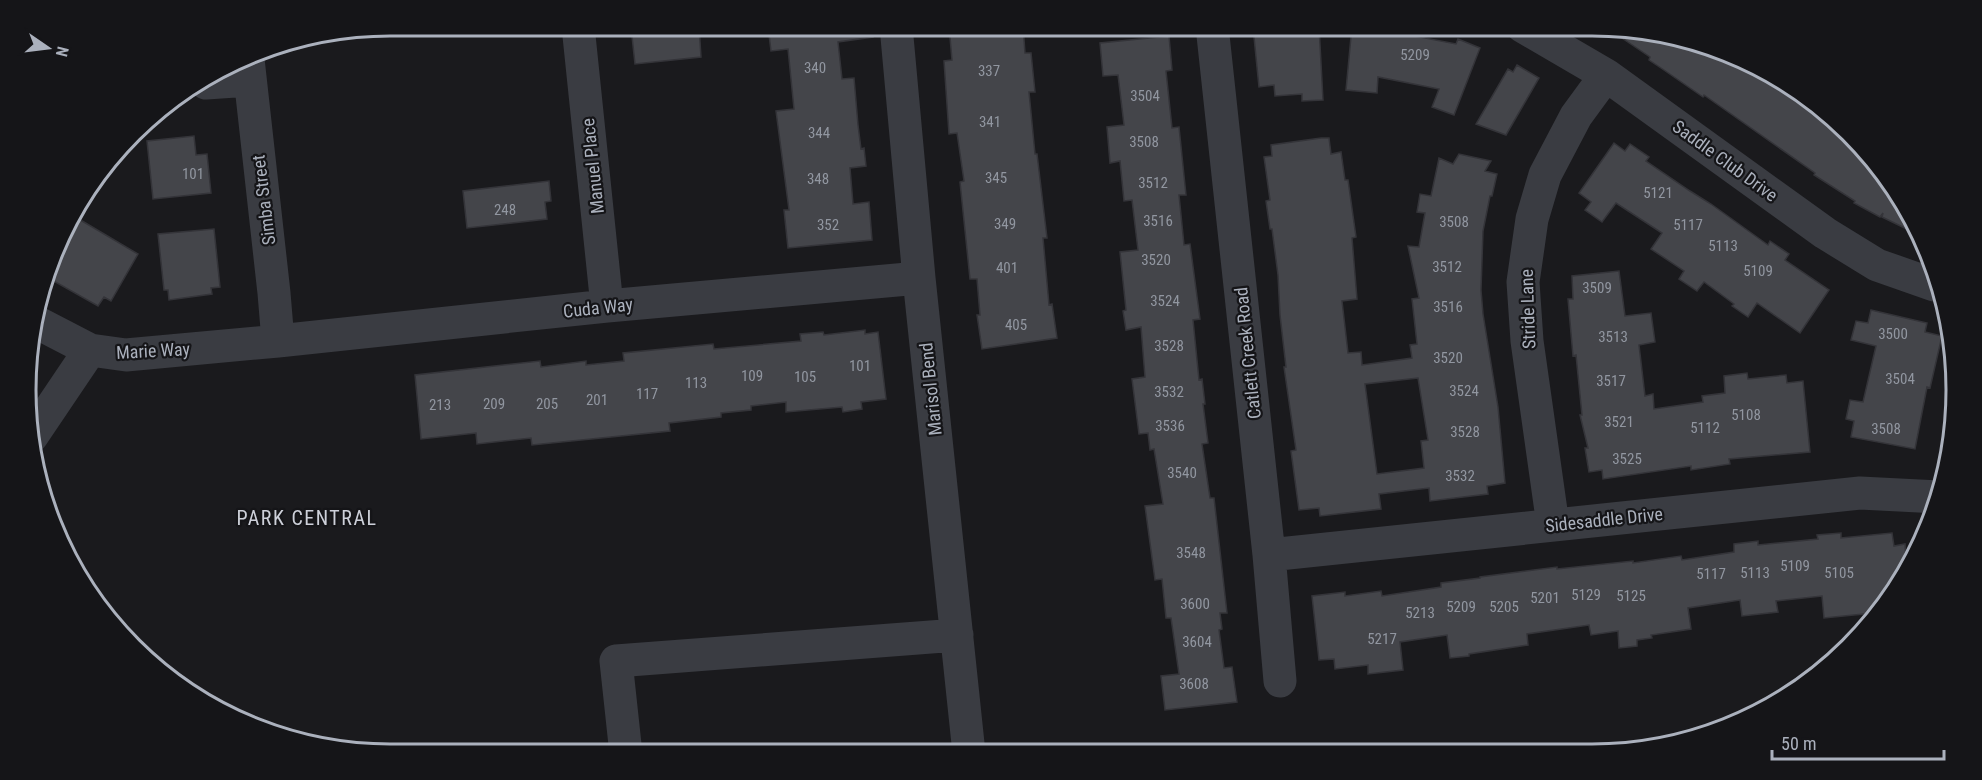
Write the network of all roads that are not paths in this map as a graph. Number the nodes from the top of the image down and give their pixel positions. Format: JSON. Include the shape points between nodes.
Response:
{"nodes":[{"id":1,"x":579,"y":36,"type":"edge"},
{"id":2,"x":897,"y":36,"type":"edge"},
{"id":3,"x":1213,"y":36,"type":"edge"},
{"id":4,"x":1542,"y":36,"type":"edge"},
{"id":5,"x":249,"y":69,"type":"edge"},
{"id":6,"x":1606,"y":75,"type":"junction"},
{"id":7,"x":226,"y":76,"type":"edge"},
{"id":8,"x":919,"y":278,"type":"junction"},
{"id":9,"x":1929,"y":283,"type":"edge"},
{"id":10,"x":607,"y":306,"type":"junction"},
{"id":11,"x":42,"y":325,"type":"edge"},
{"id":12,"x":278,"y":341,"type":"junction"},
{"id":13,"x":90,"y":350,"type":"junction"},
{"id":14,"x":38,"y":427,"type":"edge"},
{"id":15,"x":1929,"y":497,"type":"edge"},
{"id":16,"x":1553,"y":525,"type":"junction"},
{"id":17,"x":1269,"y":555,"type":"junction"},
{"id":18,"x":957,"y":635,"type":"junction"},
{"id":19,"x":1280,"y":681,"type":"dead end"},
{"id":20,"x":625,"y":744,"type":"edge"},
{"id":21,"x":968,"y":744,"type":"edge"}],
"edges":[{"from":1,"to":10,"type":"street","name":"Manuel Place"},
{"from":2,"to":8,"type":"street","name":"Marisol Bend"},
{"from":3,"to":17,"type":"street","name":"Catlett Creek Road"},
{"from":4,"to":6,"type":"street","name":"Saddle Club Drive"},
{"from":5,"to":7,"type":"street"},
{"from":5,"to":12,"type":"street","name":"Simba Street"},
{"from":6,"to":9,"type":"street","name":"Saddle Club Drive","via":[[1825,233],[1877,265]]},
{"from":6,"to":16,"type":"street","name":"Stride Lane","via":[[1576,116],[1545,175],[1532,219],[1523,282],[1527,341]]},
{"from":8,"to":10,"type":"street","name":"Cuda Way"},
{"from":8,"to":18,"type":"street","name":"Marisol Bend"},
{"from":10,"to":12,"type":"street","name":"Cuda Way"},
{"from":11,"to":13,"type":"street","name":"Marie Way"},
{"from":12,"to":13,"type":"street","name":"Marie Way","via":[[126,355]]},
{"from":13,"to":14,"type":"street"},
{"from":15,"to":16,"type":"street","name":"Sidesaddle Drive","via":[[1860,493]]},
{"from":16,"to":17,"type":"street","name":"Sidesaddle Drive"},
{"from":17,"to":19,"type":"street","name":"Catlett Creek Road"},
{"from":18,"to":20,"type":"street","via":[[616,661]]},
{"from":18,"to":21,"type":"street","name":"Marisol Bend"}]}
